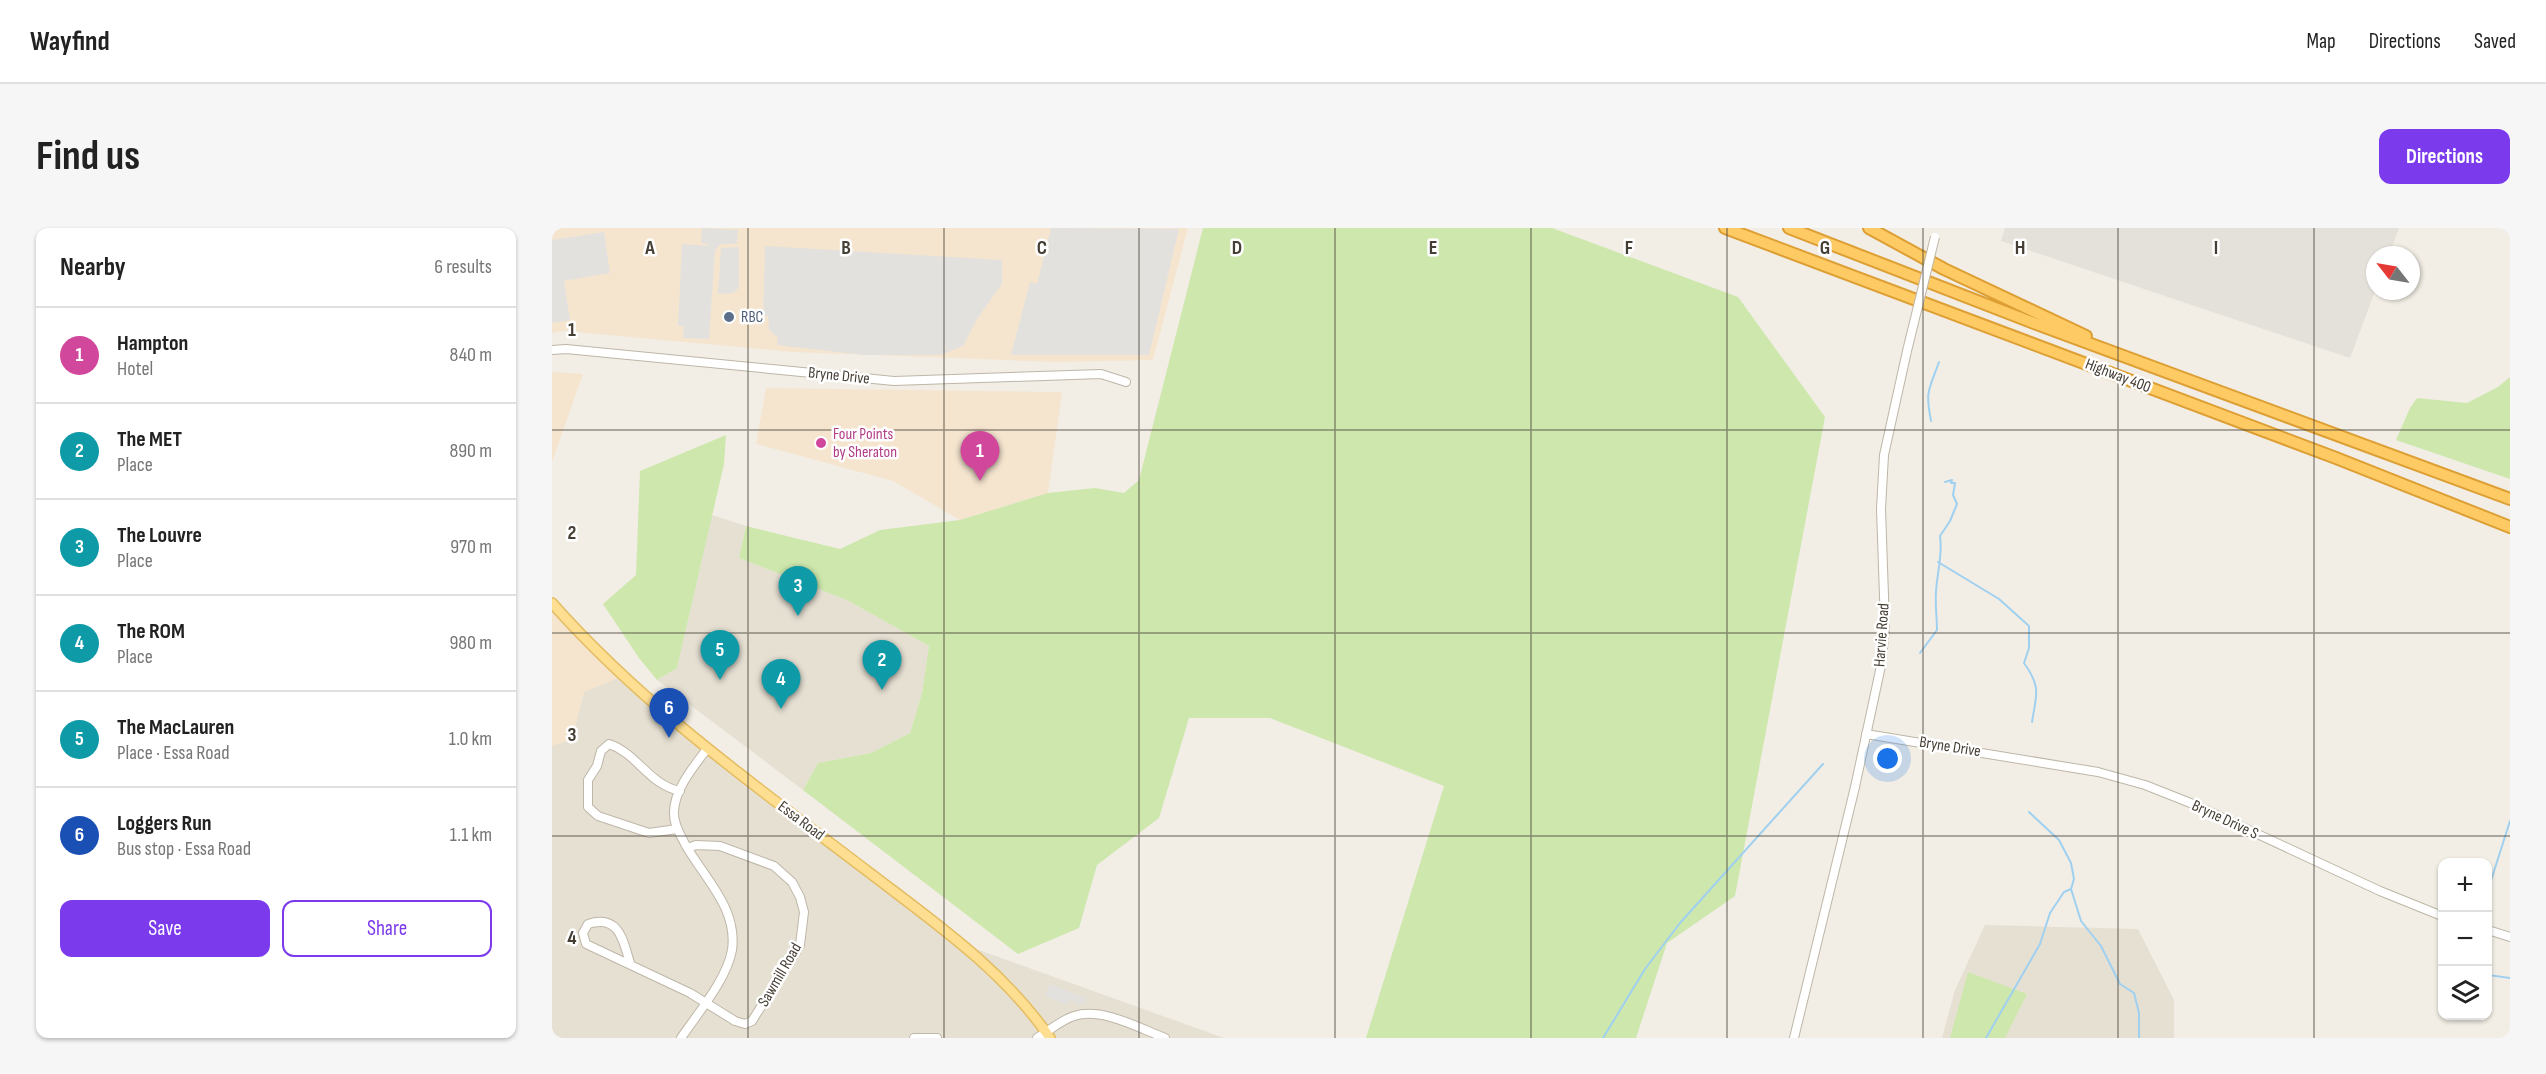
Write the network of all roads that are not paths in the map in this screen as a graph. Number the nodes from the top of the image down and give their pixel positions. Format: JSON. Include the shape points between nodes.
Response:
{"nodes":[{"id":1,"x":1725,"y":228,"type":"edge"},
{"id":2,"x":1789,"y":228,"type":"edge"},
{"id":3,"x":1869,"y":228,"type":"edge"},
{"id":4,"x":1936,"y":232,"type":"edge"},
{"id":5,"x":552,"y":350,"type":"edge"},
{"id":6,"x":2115,"y":353,"type":"junction"},
{"id":7,"x":1126,"y":382,"type":"dead end"},
{"id":8,"x":2510,"y":499,"type":"edge"},
{"id":9,"x":2510,"y":527,"type":"edge"},
{"id":10,"x":552,"y":603,"type":"edge"},
{"id":11,"x":1866,"y":734,"type":"junction"},
{"id":12,"x":707,"y":749,"type":"junction"},
{"id":13,"x":1998,"y":754,"type":"joint"},
{"id":14,"x":680,"y":791,"type":"junction"},
{"id":15,"x":676,"y":829,"type":"junction"},
{"id":16,"x":688,"y":848,"type":"junction"},
{"id":17,"x":2438,"y":914,"type":"edge"},
{"id":18,"x":2492,"y":932,"type":"edge"},
{"id":19,"x":2510,"y":937,"type":"edge"},
{"id":20,"x":630,"y":963,"type":"junction"},
{"id":21,"x":705,"y":1003,"type":"junction"},
{"id":22,"x":1048,"y":1035,"type":"edge"},
{"id":23,"x":681,"y":1038,"type":"edge"},
{"id":24,"x":914,"y":1038,"type":"edge"},
{"id":25,"x":937,"y":1038,"type":"edge"},
{"id":26,"x":1037,"y":1038,"type":"edge"},
{"id":27,"x":1165,"y":1038,"type":"edge"},
{"id":28,"x":1794,"y":1038,"type":"edge"}],
"edges":[{"from":1,"to":9,"type":"highway","name":"Highway 400"},
{"from":2,"to":6,"type":"highway","name":"Highway 400"},
{"from":3,"to":6,"type":"highway"},
{"from":4,"to":11,"type":"street","name":"Harvie Road","bridge":true,"via":[[1884,455],[1881,509],[1885,625],[1882,661]]},
{"from":5,"to":7,"type":"street","name":"Bryne Drive","via":[[894,381],[1101,374]]},
{"from":6,"to":8,"type":"highway","name":"Highway 400"},
{"from":10,"to":12,"type":"main road","name":"Essa Road","via":[[589,645]]},
{"from":11,"to":13,"type":"street","name":"Bryne Drive"},
{"from":11,"to":28,"type":"street","name":"Harvie Road"},
{"from":12,"to":14,"type":"street"},
{"from":12,"to":22,"type":"main road","name":"Essa Road","via":[[962,944]]},
{"from":13,"to":17,"type":"street","name":"Bryne Drive S","via":[[2098,772],[2145,785]]},
{"from":14,"to":15,"type":"street","via":[[674,812]]},
{"from":14,"to":15,"type":"street","via":[[667,788],[618,747],[609,744],[601,751],[588,780],[588,807],[598,816],[649,833]]},
{"from":15,"to":16,"type":"street"},
{"from":16,"to":21,"type":"street","via":[[727,908],[733,930],[729,962]]},
{"from":16,"to":21,"type":"street","name":"Sawmill Road","via":[[720,846],[774,866],[792,882],[804,912],[800,945],[752,1021],[735,1022]]},
{"from":18,"to":19,"type":"street"},
{"from":20,"to":20,"type":"street","via":[[621,933],[610,924],[588,924],[584,933],[586,944]]},
{"from":20,"to":21,"type":"street"},
{"from":21,"to":23,"type":"street"},
{"from":22,"to":26,"type":"street"},
{"from":22,"to":27,"type":"street","via":[[1074,1016],[1090,1014],[1110,1017]]},
{"from":24,"to":25,"type":"street"}]}
